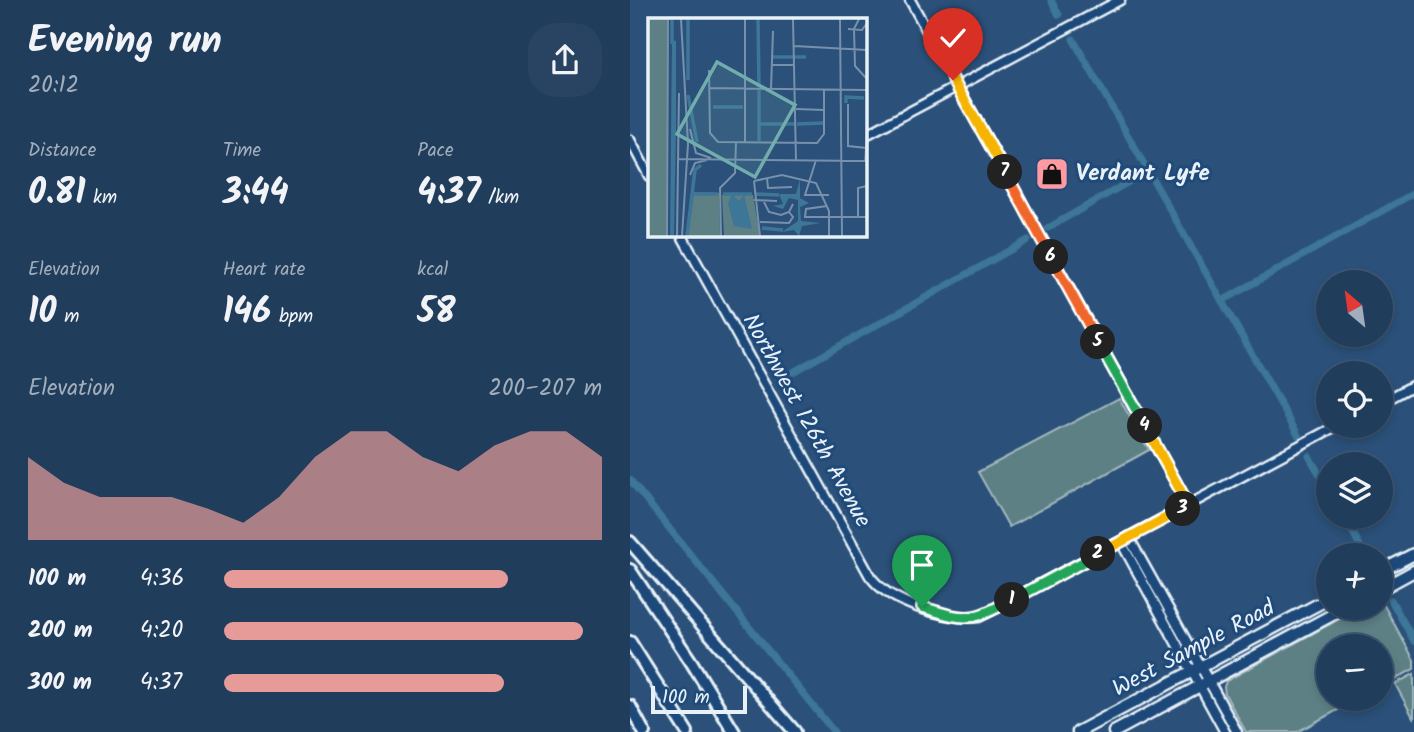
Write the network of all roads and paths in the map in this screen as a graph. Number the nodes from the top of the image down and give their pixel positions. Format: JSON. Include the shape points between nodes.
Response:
{"nodes":[{"id":1,"x":910,"y":0,"type":"edge"},
{"id":2,"x":1120,"y":0,"type":"edge"},
{"id":3,"x":957,"y":87,"type":"junction"},
{"id":4,"x":866,"y":135,"type":"edge"},
{"id":5,"x":630,"y":140,"type":"edge"},
{"id":6,"x":648,"y":174,"type":"edge"},
{"id":7,"x":682,"y":236,"type":"edge"},
{"id":8,"x":1414,"y":385,"type":"edge"},
{"id":9,"x":1393,"y":396,"type":"edge"},
{"id":10,"x":1316,"y":437,"type":"edge"},
{"id":11,"x":1189,"y":506,"type":"junction"},
{"id":12,"x":1125,"y":540,"type":"junction"},
{"id":13,"x":630,"y":542,"type":"edge"},
{"id":14,"x":1414,"y":554,"type":"edge"},
{"id":15,"x":1393,"y":565,"type":"edge"},
{"id":16,"x":630,"y":570,"type":"edge"},
{"id":17,"x":1414,"y":571,"type":"edge"},
{"id":18,"x":1393,"y":582,"type":"edge"},
{"id":19,"x":1316,"y":605,"type":"edge"},
{"id":20,"x":1323,"y":620,"type":"edge"},
{"id":21,"x":630,"y":642,"type":"edge"},
{"id":22,"x":1197,"y":669,"type":"junction"},
{"id":23,"x":1204,"y":683,"type":"junction"},
{"id":24,"x":630,"y":706,"type":"edge"},
{"id":25,"x":644,"y":732,"type":"edge"},
{"id":26,"x":687,"y":732,"type":"edge"},
{"id":27,"x":734,"y":732,"type":"edge"},
{"id":28,"x":795,"y":732,"type":"edge"},
{"id":29,"x":1078,"y":732,"type":"edge"},
{"id":30,"x":1114,"y":732,"type":"edge"},
{"id":31,"x":1225,"y":732,"type":"edge"},
{"id":32,"x":1237,"y":732,"type":"edge"}],
"edges":[{"from":1,"to":3,"type":"street"},
{"from":2,"to":3,"type":"street"},
{"from":3,"to":4,"type":"street"},
{"from":3,"to":11,"type":"street"},
{"from":5,"to":6,"type":"street"},
{"from":7,"to":12,"type":"street","name":"Northwest 126th Avenue","via":[[870,576],[889,595],[961,618],[979,617]]},
{"from":8,"to":9,"type":"street"},
{"from":10,"to":11,"type":"street","name":"Northwest 126th Avenue"},
{"from":11,"to":12,"type":"street","name":"Northwest 126th Avenue"},
{"from":12,"to":22,"type":"street"},
{"from":13,"to":28,"type":"highway"},
{"from":14,"to":15,"type":"main road"},
{"from":16,"to":27,"type":"highway"},
{"from":17,"to":18,"type":"main road"},
{"from":19,"to":22,"type":"main road","name":"West Sample Road"},
{"from":20,"to":23,"type":"main road","name":"West Sample Road"},
{"from":21,"to":26,"type":"highway"},
{"from":22,"to":23,"type":"street"},
{"from":22,"to":29,"type":"main road","name":"West Sample Road"},
{"from":23,"to":30,"type":"main road","name":"West Sample Road"},
{"from":23,"to":31,"type":"street"},
{"from":23,"to":32,"type":"street"},
{"from":24,"to":25,"type":"highway"}]}
